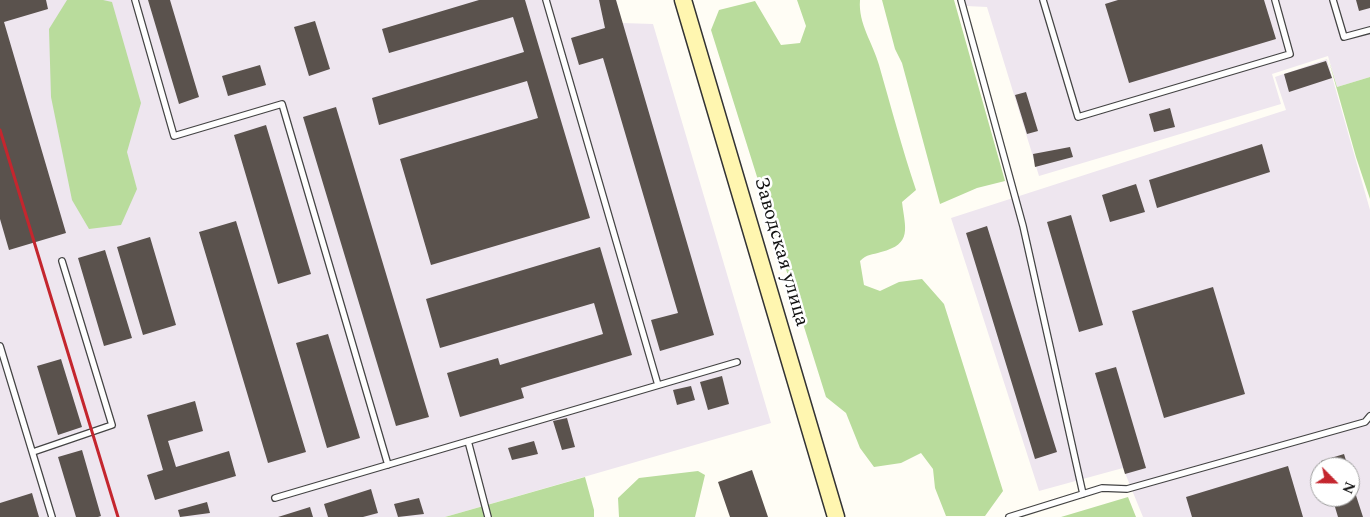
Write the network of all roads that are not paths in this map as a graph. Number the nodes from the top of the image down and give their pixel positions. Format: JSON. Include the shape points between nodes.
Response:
{"nodes":[{"id":1,"x":135,"y":0,"type":"edge"},
{"id":2,"x":546,"y":0,"type":"edge"},
{"id":3,"x":684,"y":0,"type":"edge"},
{"id":4,"x":961,"y":0,"type":"edge"},
{"id":5,"x":1043,"y":0,"type":"edge"},
{"id":6,"x":1274,"y":0,"type":"edge"},
{"id":7,"x":1332,"y":0,"type":"edge"},
{"id":8,"x":1370,"y":30,"type":"edge"},
{"id":9,"x":62,"y":261,"type":"dead end"},
{"id":10,"x":0,"y":346,"type":"edge"},
{"id":11,"x":737,"y":362,"type":"dead end"},
{"id":12,"x":658,"y":385,"type":"junction"},
{"id":13,"x":1370,"y":416,"type":"edge"},
{"id":14,"x":468,"y":441,"type":"junction"},
{"id":15,"x":32,"y":452,"type":"junction"},
{"id":16,"x":388,"y":465,"type":"junction"},
{"id":17,"x":1084,"y":494,"type":"junction"},
{"id":18,"x":275,"y":498,"type":"dead end"},
{"id":19,"x":52,"y":517,"type":"edge"},
{"id":20,"x":488,"y":517,"type":"edge"},
{"id":21,"x":836,"y":517,"type":"edge"},
{"id":22,"x":1009,"y":517,"type":"edge"}],
"edges":[{"from":1,"to":16,"type":"lane","via":[[174,136],[282,104]]},
{"from":2,"to":12,"type":"lane"},
{"from":3,"to":21,"type":"main road","name":"Заводская улица"},
{"from":4,"to":17,"type":"lane","via":[[1023,226]]},
{"from":5,"to":6,"type":"lane","via":[[1078,118],[1290,54]]},
{"from":7,"to":8,"type":"lane","via":[[1344,38]]},
{"from":9,"to":15,"type":"lane","via":[[112,425]]},
{"from":10,"to":15,"type":"lane"},
{"from":11,"to":12,"type":"lane"},
{"from":12,"to":14,"type":"lane"},
{"from":13,"to":17,"type":"lane","via":[[1365,422],[1131,487],[1102,488]]},
{"from":14,"to":16,"type":"lane"},
{"from":14,"to":20,"type":"lane"},
{"from":15,"to":19,"type":"lane"},
{"from":16,"to":18,"type":"lane"},
{"from":17,"to":22,"type":"lane"}]}
